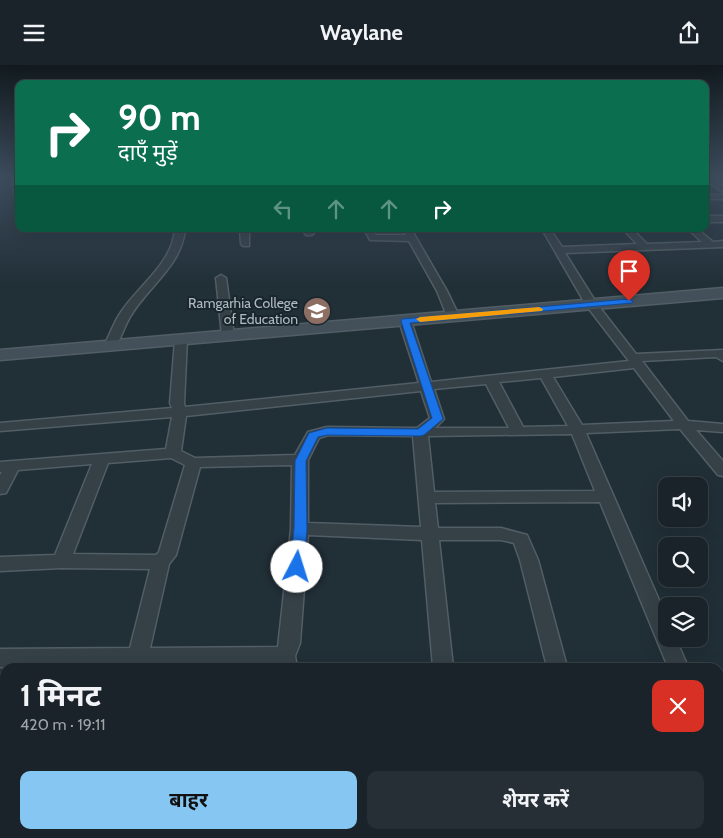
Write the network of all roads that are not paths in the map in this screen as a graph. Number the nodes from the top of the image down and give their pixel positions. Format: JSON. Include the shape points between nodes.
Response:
{"nodes":[{"id":1,"x":709,"y":219,"type":"edge"},
{"id":2,"x":723,"y":219,"type":"edge"},
{"id":3,"x":180,"y":232,"type":"edge"},
{"id":4,"x":244,"y":232,"type":"edge"},
{"id":5,"x":370,"y":232,"type":"edge"},
{"id":6,"x":548,"y":232,"type":"edge"},
{"id":7,"x":630,"y":232,"type":"edge"},
{"id":8,"x":696,"y":232,"type":"edge"},
{"id":9,"x":410,"y":233,"type":"edge"},
{"id":10,"x":723,"y":243,"type":"edge"},
{"id":11,"x":246,"y":244,"type":"dead end"},
{"id":12,"x":710,"y":244,"type":"junction"},
{"id":13,"x":645,"y":247,"type":"junction"},
{"id":14,"x":558,"y":250,"type":"junction"},
{"id":15,"x":222,"y":278,"type":"dead end"},
{"id":16,"x":723,"y":293,"type":"edge"},
{"id":17,"x":592,"y":305,"type":"junction"},
{"id":18,"x":453,"y":317,"type":"junction"},
{"id":19,"x":405,"y":321,"type":"junction"},
{"id":20,"x":228,"y":336,"type":"junction"},
{"id":21,"x":181,"y":340,"type":"junction"},
{"id":22,"x":110,"y":346,"type":"junction"},
{"id":23,"x":722,"y":354,"type":"edge"},
{"id":24,"x":0,"y":355,"type":"edge"},
{"id":25,"x":635,"y":361,"type":"junction"},
{"id":26,"x":545,"y":374,"type":"junction"},
{"id":27,"x":491,"y":380,"type":"junction"},
{"id":28,"x":427,"y":386,"type":"junction"},
{"id":29,"x":180,"y":412,"type":"junction"},
{"id":30,"x":684,"y":425,"type":"junction"},
{"id":31,"x":0,"y":427,"type":"edge"},
{"id":32,"x":723,"y":428,"type":"edge"},
{"id":33,"x":577,"y":429,"type":"junction"},
{"id":34,"x":420,"y":432,"type":"junction"},
{"id":35,"x":518,"y":432,"type":"junction"},
{"id":36,"x":173,"y":453,"type":"junction"},
{"id":37,"x":102,"y":459,"type":"junction"},
{"id":38,"x":300,"y":461,"type":"junction"},
{"id":39,"x":193,"y":463,"type":"junction"},
{"id":40,"x":6,"y":467,"type":"edge"},
{"id":41,"x":723,"y":471,"type":"edge"},
{"id":42,"x":0,"y":489,"type":"edge"},
{"id":43,"x":604,"y":495,"type":"junction"},
{"id":44,"x":427,"y":498,"type":"junction"},
{"id":45,"x":300,"y":529,"type":"junction"},
{"id":46,"x":430,"y":534,"type":"junction"},
{"id":47,"x":61,"y":561,"type":"junction"},
{"id":48,"x":161,"y":562,"type":"junction"},
{"id":49,"x":0,"y":564,"type":"edge"},
{"id":50,"x":0,"y":658,"type":"edge"},
{"id":51,"x":286,"y":662,"type":"edge"},
{"id":52,"x":137,"y":663,"type":"edge"},
{"id":53,"x":443,"y":663,"type":"edge"},
{"id":54,"x":556,"y":663,"type":"edge"},
{"id":55,"x":676,"y":663,"type":"edge"}],
"edges":[{"from":1,"to":2,"type":"street"},
{"from":3,"to":22,"type":"street","via":[[173,254],[125,315]]},
{"from":4,"to":11,"type":"street"},
{"from":5,"to":9,"type":"street","via":[[373,239]]},
{"from":6,"to":14,"type":"street"},
{"from":7,"to":13,"type":"street"},
{"from":8,"to":12,"type":"street"},
{"from":9,"to":18,"type":"street"},
{"from":10,"to":12,"type":"street"},
{"from":12,"to":13,"type":"street"},
{"from":13,"to":14,"type":"street"},
{"from":14,"to":17,"type":"street"},
{"from":15,"to":20,"type":"street"},
{"from":16,"to":17,"type":"main road"},
{"from":17,"to":18,"type":"main road"},
{"from":17,"to":25,"type":"street"},
{"from":18,"to":19,"type":"main road"},
{"from":19,"to":20,"type":"main road"},
{"from":19,"to":28,"type":"street"},
{"from":20,"to":21,"type":"main road"},
{"from":21,"to":22,"type":"main road"},
{"from":21,"to":29,"type":"street","via":[[177,403]]},
{"from":22,"to":24,"type":"main road"},
{"from":23,"to":25,"type":"street"},
{"from":25,"to":26,"type":"street"},
{"from":25,"to":30,"type":"street"},
{"from":26,"to":27,"type":"street"},
{"from":26,"to":33,"type":"street"},
{"from":27,"to":28,"type":"street"},
{"from":27,"to":35,"type":"street"},
{"from":28,"to":29,"type":"street"},
{"from":28,"to":34,"type":"street","via":[[437,419]]},
{"from":29,"to":31,"type":"street"},
{"from":29,"to":36,"type":"street"},
{"from":30,"to":32,"type":"street"},
{"from":30,"to":33,"type":"street"},
{"from":30,"to":41,"type":"street"},
{"from":33,"to":35,"type":"street"},
{"from":33,"to":43,"type":"street"},
{"from":34,"to":35,"type":"street"},
{"from":34,"to":38,"type":"street","via":[[327,431],[313,435]]},
{"from":34,"to":44,"type":"street"},
{"from":36,"to":37,"type":"street"},
{"from":36,"to":39,"type":"street"},
{"from":37,"to":40,"type":"street"},
{"from":37,"to":47,"type":"street"},
{"from":38,"to":39,"type":"street"},
{"from":38,"to":45,"type":"street"},
{"from":39,"to":48,"type":"street","via":[[167,555]]},
{"from":40,"to":42,"type":"street"},
{"from":43,"to":44,"type":"street"},
{"from":43,"to":55,"type":"street"},
{"from":44,"to":46,"type":"street"},
{"from":45,"to":46,"type":"street"},
{"from":45,"to":51,"type":"street"},
{"from":46,"to":53,"type":"street"},
{"from":46,"to":54,"type":"street","via":[[501,534],[521,539]]},
{"from":47,"to":48,"type":"street"},
{"from":47,"to":49,"type":"street"},
{"from":48,"to":52,"type":"street"},
{"from":50,"to":52,"type":"street"},
{"from":51,"to":52,"type":"street"}]}
